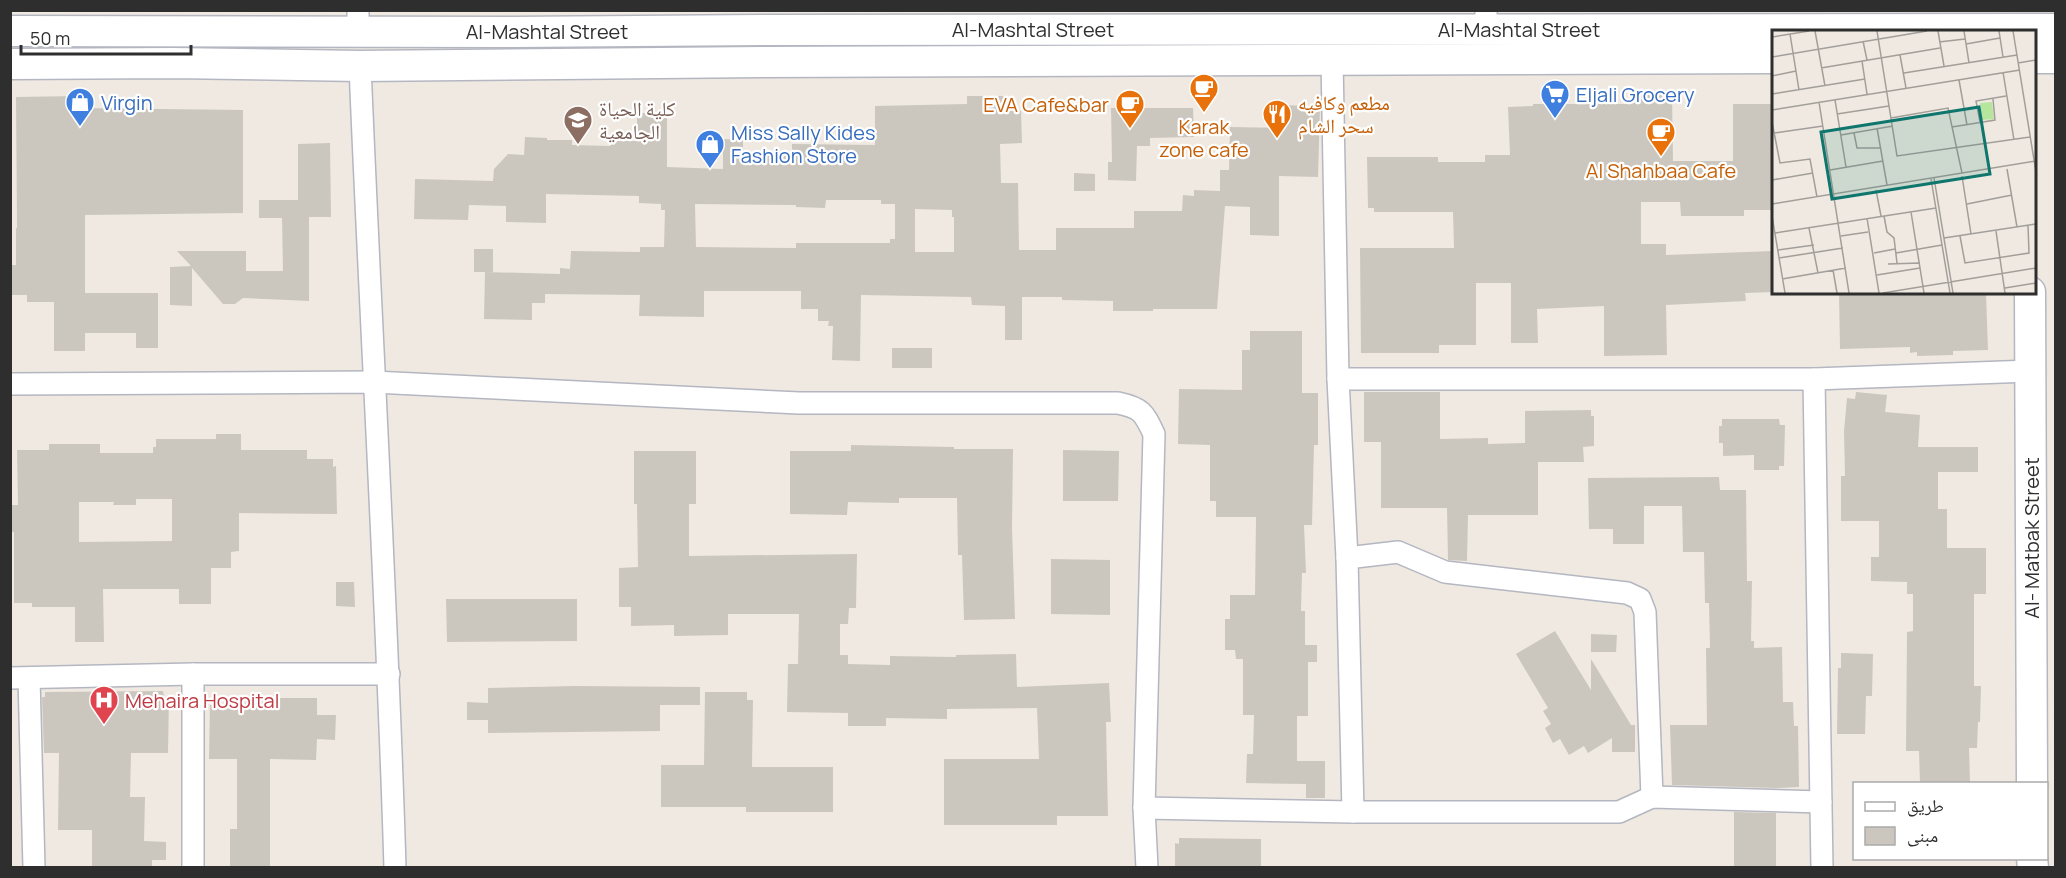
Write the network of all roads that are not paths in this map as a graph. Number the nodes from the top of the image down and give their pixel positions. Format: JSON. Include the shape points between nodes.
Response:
{"nodes":[{"id":1,"x":723,"y":20,"type":"edge"},
{"id":2,"x":761,"y":20,"type":"edge"},
{"id":3,"x":1486,"y":20,"type":"edge"},
{"id":4,"x":358,"y":21,"type":"edge"},
{"id":5,"x":2036,"y":25,"type":"edge"},
{"id":6,"x":10,"y":31,"type":"edge"},
{"id":7,"x":1772,"y":58,"type":"edge"},
{"id":8,"x":2036,"y":58,"type":"edge"},
{"id":9,"x":2055,"y":58,"type":"edge"},
{"id":10,"x":1332,"y":60,"type":"junction"},
{"id":11,"x":762,"y":62,"type":"junction"},
{"id":12,"x":723,"y":63,"type":"junction"},
{"id":13,"x":10,"y":64,"type":"edge"},
{"id":14,"x":360,"y":66,"type":"junction"},
{"id":15,"x":2030,"y":294,"type":"edge"},
{"id":16,"x":2030,"y":371,"type":"junction"},
{"id":17,"x":1814,"y":379,"type":"junction"},
{"id":18,"x":1338,"y":380,"type":"junction"},
{"id":19,"x":374,"y":382,"type":"junction"},
{"id":20,"x":10,"y":384,"type":"edge"},
{"id":21,"x":1347,"y":558,"type":"junction"},
{"id":22,"x":194,"y":674,"type":"junction"},
{"id":23,"x":389,"y":674,"type":"junction"},
{"id":24,"x":20,"y":678,"type":"edge"},
{"id":25,"x":2032,"y":782,"type":"edge"},
{"id":26,"x":1652,"y":797,"type":"junction"},
{"id":27,"x":1821,"y":802,"type":"junction"},
{"id":28,"x":1144,"y":808,"type":"junction"},
{"id":29,"x":1353,"y":812,"type":"junction"},
{"id":30,"x":34,"y":867,"type":"edge"},
{"id":31,"x":193,"y":867,"type":"edge"},
{"id":32,"x":395,"y":867,"type":"edge"},
{"id":33,"x":1147,"y":867,"type":"edge"},
{"id":34,"x":1822,"y":867,"type":"edge"}],
"edges":[{"from":1,"to":2,"type":"main road","name":"Al-Mashtal Street"},
{"from":1,"to":4,"type":"main road","name":"Al-Mashtal Street"},
{"from":1,"to":12,"type":"main road"},
{"from":2,"to":3,"type":"main road","name":"Al-Mashtal Street"},
{"from":2,"to":11,"type":"main road"},
{"from":3,"to":5,"type":"main road","name":"Al-Mashtal Street"},
{"from":4,"to":6,"type":"main road","name":"Al-Mashtal Street"},
{"from":7,"to":10,"type":"main road","name":"Al-Mashtal Street"},
{"from":8,"to":9,"type":"main road"},
{"from":10,"to":11,"type":"main road","name":"Al-Mashtal Street"},
{"from":10,"to":18,"type":"street"},
{"from":11,"to":12,"type":"main road","name":"Al-Mashtal Street"},
{"from":12,"to":14,"type":"main road","name":"Al-Mashtal Street"},
{"from":13,"to":14,"type":"main road","name":"Al-Mashtal Street"},
{"from":14,"to":19,"type":"street"},
{"from":15,"to":16,"type":"main road","name":"Al- Matbak Street"},
{"from":16,"to":17,"type":"street"},
{"from":16,"to":25,"type":"main road","name":"Al- Matbak Street"},
{"from":17,"to":18,"type":"street"},
{"from":17,"to":27,"type":"street"},
{"from":18,"to":21,"type":"street"},
{"from":19,"to":20,"type":"street"},
{"from":19,"to":23,"type":"street"},
{"from":19,"to":28,"type":"street","via":[[799,403],[1134,406],[1145,416],[1154,434]]},
{"from":21,"to":26,"type":"street","via":[[1398,552],[1445,572],[1628,593],[1640,599],[1645,612]]},
{"from":21,"to":29,"type":"street"},
{"from":22,"to":23,"type":"street"},
{"from":22,"to":24,"type":"street"},
{"from":22,"to":31,"type":"street"},
{"from":23,"to":32,"type":"street"},
{"from":24,"to":30,"type":"street"},
{"from":26,"to":27,"type":"street"},
{"from":26,"to":29,"type":"street","via":[[1619,812]]},
{"from":27,"to":34,"type":"street"},
{"from":28,"to":29,"type":"street"},
{"from":28,"to":33,"type":"street"}]}
